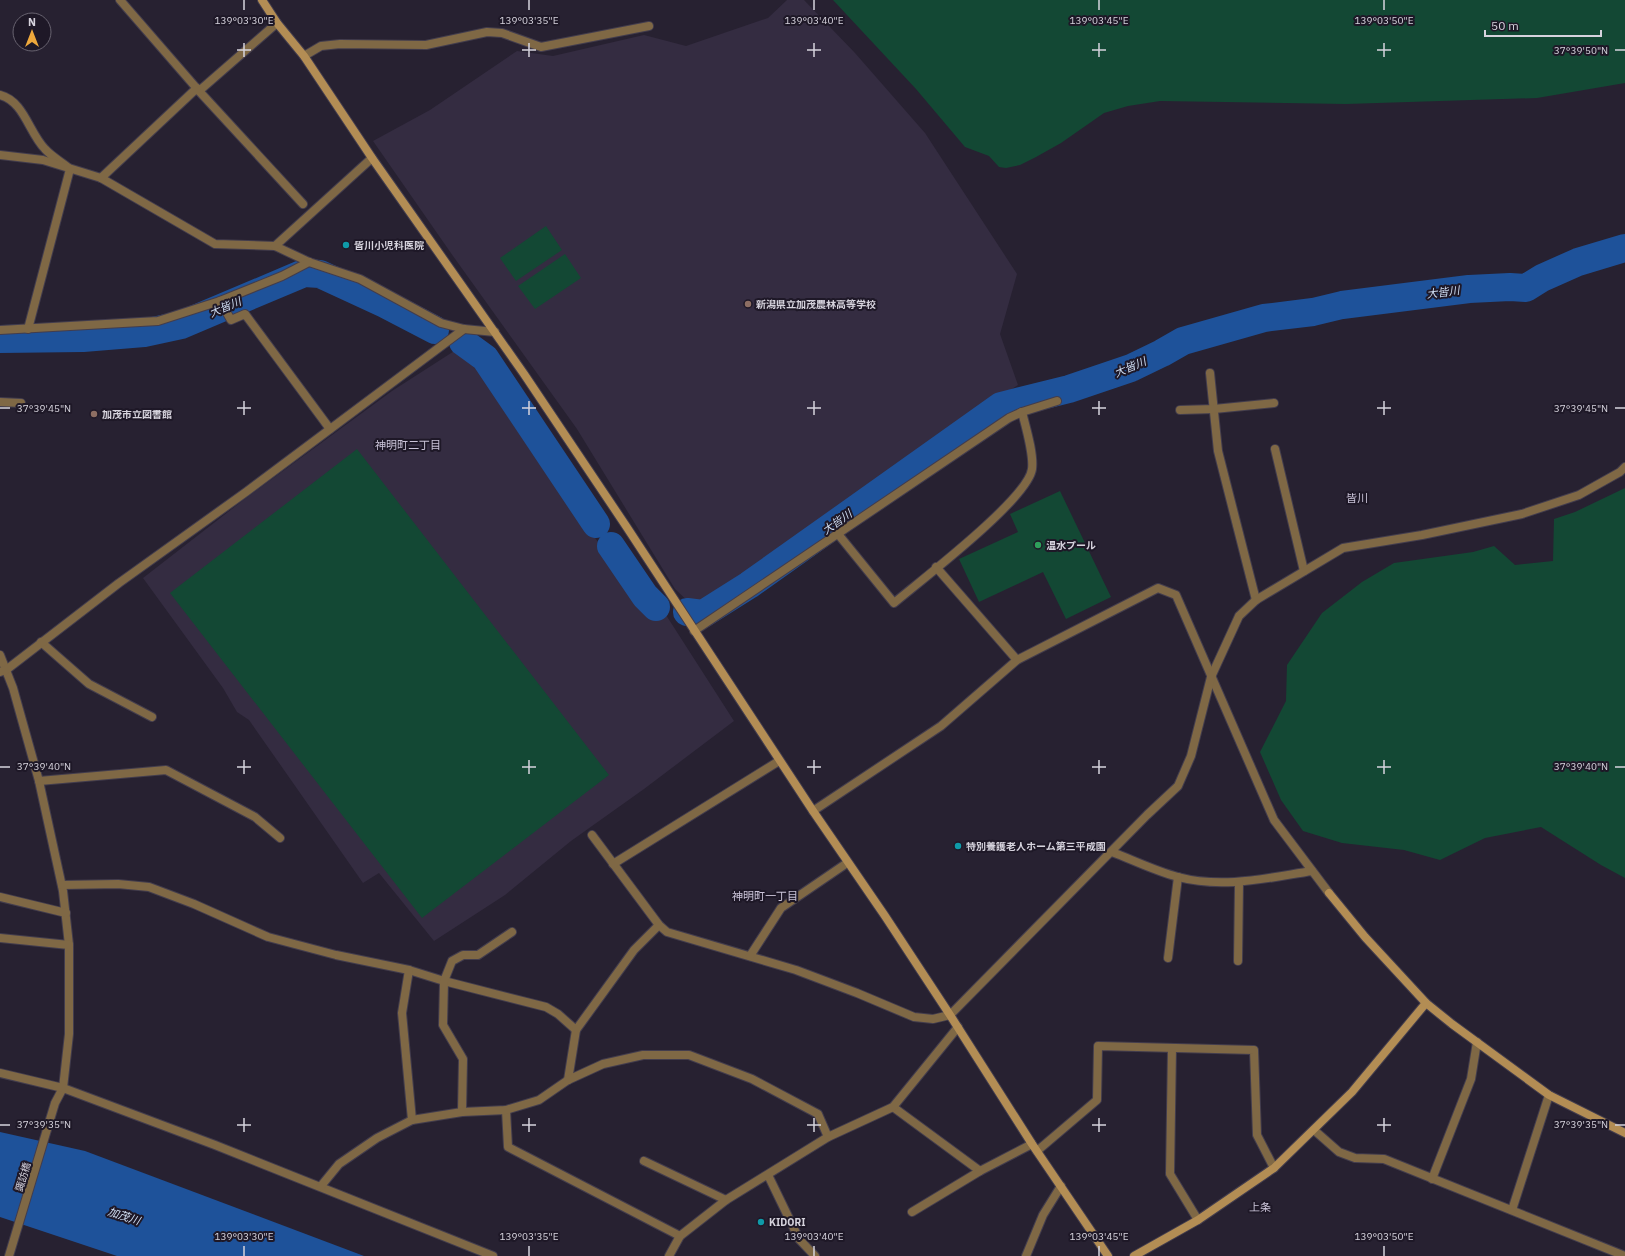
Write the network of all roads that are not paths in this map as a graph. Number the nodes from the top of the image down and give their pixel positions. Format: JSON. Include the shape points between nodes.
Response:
{"nodes":[{"id":1,"x":120,"y":0,"type":"edge"},
{"id":2,"x":262,"y":0,"type":"edge"},
{"id":3,"x":277,"y":23,"type":"junction"},
{"id":4,"x":648,"y":26,"type":"dead end"},
{"id":5,"x":304,"y":56,"type":"junction"},
{"id":6,"x":198,"y":89,"type":"junction"},
{"id":7,"x":0,"y":95,"type":"edge"},
{"id":8,"x":0,"y":156,"type":"edge"},
{"id":9,"x":372,"y":158,"type":"junction"},
{"id":10,"x":70,"y":169,"type":"junction"},
{"id":11,"x":101,"y":178,"type":"junction"},
{"id":12,"x":303,"y":204,"type":"dead end"},
{"id":13,"x":275,"y":246,"type":"junction"},
{"id":14,"x":309,"y":262,"type":"junction"},
{"id":15,"x":220,"y":301,"type":"junction"},
{"id":16,"x":28,"y":329,"type":"junction"},
{"id":17,"x":464,"y":329,"type":"junction"},
{"id":18,"x":0,"y":330,"type":"edge"},
{"id":19,"x":495,"y":332,"type":"junction"},
{"id":20,"x":1210,"y":373,"type":"dead end"},
{"id":21,"x":1057,"y":401,"type":"dead end"},
{"id":22,"x":0,"y":402,"type":"edge"},
{"id":23,"x":21,"y":403,"type":"dead end"},
{"id":24,"x":1274,"y":403,"type":"dead end"},
{"id":25,"x":1214,"y":409,"type":"junction"},
{"id":26,"x":1180,"y":410,"type":"dead end"},
{"id":27,"x":1022,"y":412,"type":"junction"},
{"id":28,"x":330,"y":429,"type":"junction"},
{"id":29,"x":1275,"y":449,"type":"dead end"},
{"id":30,"x":1625,"y":467,"type":"edge"},
{"id":31,"x":838,"y":534,"type":"junction"},
{"id":32,"x":936,"y":567,"type":"junction"},
{"id":33,"x":1304,"y":571,"type":"junction"},
{"id":34,"x":1256,"y":600,"type":"junction"},
{"id":35,"x":694,"y":631,"type":"junction"},
{"id":36,"x":42,"y":642,"type":"junction"},
{"id":37,"x":0,"y":655,"type":"edge"},
{"id":38,"x":1017,"y":660,"type":"junction"},
{"id":39,"x":3,"y":671,"type":"edge"},
{"id":40,"x":1211,"y":677,"type":"junction"},
{"id":41,"x":152,"y":717,"type":"dead end"},
{"id":42,"x":779,"y":761,"type":"junction"},
{"id":43,"x":39,"y":781,"type":"junction"},
{"id":44,"x":813,"y":811,"type":"junction"},
{"id":45,"x":592,"y":835,"type":"dead end"},
{"id":46,"x":280,"y":838,"type":"dead end"},
{"id":47,"x":1112,"y":852,"type":"junction"},
{"id":48,"x":847,"y":863,"type":"junction"},
{"id":49,"x":613,"y":864,"type":"junction"},
{"id":50,"x":1312,"y":871,"type":"junction"},
{"id":51,"x":1178,"y":877,"type":"junction"},
{"id":52,"x":1239,"y":882,"type":"junction"},
{"id":53,"x":62,"y":885,"type":"junction"},
{"id":54,"x":0,"y":897,"type":"edge"},
{"id":55,"x":66,"y":913,"type":"junction"},
{"id":56,"x":659,"y":925,"type":"junction"},
{"id":57,"x":512,"y":932,"type":"dead end"},
{"id":58,"x":0,"y":938,"type":"edge"},
{"id":59,"x":69,"y":945,"type":"junction"},
{"id":60,"x":750,"y":956,"type":"junction"},
{"id":61,"x":1168,"y":958,"type":"dead end"},
{"id":62,"x":1238,"y":961,"type":"dead end"},
{"id":63,"x":409,"y":970,"type":"junction"},
{"id":64,"x":444,"y":981,"type":"junction"},
{"id":65,"x":1426,"y":1003,"type":"junction"},
{"id":66,"x":950,"y":1015,"type":"junction"},
{"id":67,"x":958,"y":1027,"type":"junction"},
{"id":68,"x":576,"y":1030,"type":"junction"},
{"id":69,"x":1477,"y":1042,"type":"junction"},
{"id":70,"x":1172,"y":1048,"type":"junction"},
{"id":71,"x":0,"y":1073,"type":"edge"},
{"id":72,"x":568,"y":1080,"type":"junction"},
{"id":73,"x":63,"y":1088,"type":"junction"},
{"id":74,"x":1550,"y":1095,"type":"junction"},
{"id":75,"x":893,"y":1107,"type":"junction"},
{"id":76,"x":506,"y":1110,"type":"junction"},
{"id":77,"x":462,"y":1112,"type":"junction"},
{"id":78,"x":412,"y":1120,"type":"junction"},
{"id":79,"x":1314,"y":1130,"type":"junction"},
{"id":80,"x":1625,"y":1133,"type":"edge"},
{"id":81,"x":828,"y":1137,"type":"junction"},
{"id":82,"x":1032,"y":1144,"type":"junction"},
{"id":83,"x":1037,"y":1151,"type":"junction"},
{"id":84,"x":644,"y":1161,"type":"dead end"},
{"id":85,"x":1274,"y":1168,"type":"junction"},
{"id":86,"x":980,"y":1171,"type":"junction"},
{"id":87,"x":768,"y":1174,"type":"junction"},
{"id":88,"x":1432,"y":1179,"type":"junction"},
{"id":89,"x":321,"y":1186,"type":"junction"},
{"id":90,"x":1061,"y":1186,"type":"junction"},
{"id":91,"x":726,"y":1200,"type":"junction"},
{"id":92,"x":1512,"y":1210,"type":"junction"},
{"id":93,"x":912,"y":1212,"type":"dead end"},
{"id":94,"x":1198,"y":1220,"type":"junction"},
{"id":95,"x":680,"y":1236,"type":"junction"},
{"id":96,"x":9,"y":1256,"type":"edge"},
{"id":97,"x":493,"y":1256,"type":"edge"},
{"id":98,"x":669,"y":1256,"type":"edge"},
{"id":99,"x":815,"y":1256,"type":"edge"},
{"id":100,"x":1026,"y":1256,"type":"edge"},
{"id":101,"x":1108,"y":1256,"type":"edge"},
{"id":102,"x":1134,"y":1256,"type":"edge"},
{"id":103,"x":1625,"y":1256,"type":"edge"}],
"edges":[{"from":1,"to":6,"type":"street"},
{"from":2,"to":3,"type":"street"},
{"from":3,"to":5,"type":"street"},
{"from":3,"to":6,"type":"street"},
{"from":4,"to":5,"type":"street","via":[[541,47],[502,34],[487,32],[426,45],[321,46]]},
{"from":5,"to":9,"type":"street"},
{"from":6,"to":11,"type":"street"},
{"from":6,"to":12,"type":"street"},
{"from":7,"to":10,"type":"street","via":[[8,97],[23,112],[46,150]]},
{"from":8,"to":10,"type":"street","via":[[43,160]]},
{"from":9,"to":13,"type":"street"},
{"from":9,"to":19,"type":"street"},
{"from":10,"to":11,"type":"street"},
{"from":10,"to":16,"type":"street"},
{"from":11,"to":13,"type":"street","via":[[215,244]]},
{"from":13,"to":14,"type":"street"},
{"from":14,"to":15,"type":"street"},
{"from":14,"to":17,"type":"street","via":[[360,279],[441,323]]},
{"from":15,"to":16,"type":"street","via":[[158,321]]},
{"from":15,"to":28,"type":"street","via":[[231,320],[245,314]]},
{"from":16,"to":18,"type":"street"},
{"from":17,"to":19,"type":"street"},
{"from":17,"to":28,"type":"street"},
{"from":19,"to":35,"type":"street"},
{"from":20,"to":25,"type":"street"},
{"from":21,"to":27,"type":"street"},
{"from":22,"to":23,"type":"street"},
{"from":24,"to":25,"type":"street"},
{"from":25,"to":26,"type":"street"},
{"from":25,"to":34,"type":"street","via":[[1218,451]]},
{"from":27,"to":31,"type":"street","via":[[1009,418]]},
{"from":27,"to":32,"type":"street","via":[[1032,470],[1025,486],[988,525]]},
{"from":28,"to":36,"type":"street"},
{"from":29,"to":33,"type":"street"},
{"from":30,"to":33,"type":"street","via":[[1579,495],[1522,514],[1343,548]]},
{"from":31,"to":32,"type":"street","via":[[894,603]]},
{"from":31,"to":35,"type":"street"},
{"from":32,"to":38,"type":"street"},
{"from":33,"to":34,"type":"street"},
{"from":34,"to":40,"type":"street","via":[[1239,616]]},
{"from":35,"to":42,"type":"street"},
{"from":36,"to":39,"type":"street"},
{"from":36,"to":41,"type":"street","via":[[89,684]]},
{"from":37,"to":39,"type":"street"},
{"from":38,"to":40,"type":"street","via":[[1158,588],[1176,595]]},
{"from":38,"to":44,"type":"street","via":[[941,726]]},
{"from":39,"to":43,"type":"street","via":[[13,688]]},
{"from":40,"to":47,"type":"street","via":[[1191,756],[1178,786]]},
{"from":40,"to":50,"type":"street","via":[[1274,820]]},
{"from":42,"to":44,"type":"street"},
{"from":42,"to":49,"type":"street"},
{"from":43,"to":46,"type":"street","via":[[166,770],[255,817]]},
{"from":43,"to":53,"type":"street"},
{"from":44,"to":48,"type":"street"},
{"from":45,"to":49,"type":"street"},
{"from":47,"to":51,"type":"street"},
{"from":47,"to":66,"type":"street"},
{"from":48,"to":60,"type":"street","via":[[781,908]]},
{"from":48,"to":66,"type":"street"},
{"from":49,"to":56,"type":"street"},
{"from":50,"to":52,"type":"street"},
{"from":50,"to":65,"type":"street","via":[[1365,937]]},
{"from":51,"to":52,"type":"street","via":[[1212,882]]},
{"from":51,"to":61,"type":"street"},
{"from":52,"to":62,"type":"street"},
{"from":53,"to":55,"type":"street"},
{"from":53,"to":63,"type":"street","via":[[118,884],[149,887],[194,904],[268,938]]},
{"from":54,"to":55,"type":"street"},
{"from":55,"to":59,"type":"street"},
{"from":56,"to":60,"type":"street","via":[[667,932]]},
{"from":56,"to":68,"type":"street","via":[[634,950]]},
{"from":57,"to":64,"type":"street","via":[[478,955],[463,955],[452,961]]},
{"from":58,"to":59,"type":"street"},
{"from":59,"to":73,"type":"street","via":[[69,1034]]},
{"from":60,"to":66,"type":"street","via":[[850,990],[914,1017],[933,1019]]},
{"from":63,"to":64,"type":"street"},
{"from":63,"to":78,"type":"street","via":[[402,1012]]},
{"from":64,"to":68,"type":"street","via":[[546,1007]]},
{"from":64,"to":77,"type":"street","via":[[443,1025],[463,1060]]},
{"from":65,"to":69,"type":"street"},
{"from":65,"to":79,"type":"street","via":[[1352,1092]]},
{"from":66,"to":67,"type":"street"},
{"from":67,"to":75,"type":"street"},
{"from":67,"to":82,"type":"street"},
{"from":68,"to":72,"type":"street"},
{"from":69,"to":74,"type":"street"},
{"from":69,"to":88,"type":"street","via":[[1471,1079]]},
{"from":70,"to":83,"type":"street","via":[[1098,1046],[1097,1100]]},
{"from":70,"to":85,"type":"street","via":[[1254,1050],[1257,1135]]},
{"from":70,"to":94,"type":"street","via":[[1170,1174]]},
{"from":71,"to":73,"type":"street"},
{"from":72,"to":76,"type":"street","via":[[539,1100]]},
{"from":72,"to":81,"type":"street","via":[[603,1064],[643,1055],[688,1055],[752,1079],[818,1114]]},
{"from":73,"to":89,"type":"street"},
{"from":73,"to":96,"type":"street","name":"諏訪橋","via":[[55,1103]]},
{"from":74,"to":80,"type":"street"},
{"from":74,"to":92,"type":"street"},
{"from":75,"to":81,"type":"street"},
{"from":75,"to":86,"type":"street"},
{"from":76,"to":77,"type":"street"},
{"from":76,"to":95,"type":"street","via":[[508,1147]]},
{"from":77,"to":78,"type":"street"},
{"from":78,"to":89,"type":"street","via":[[377,1138],[339,1164]]},
{"from":79,"to":85,"type":"street"},
{"from":79,"to":88,"type":"street","via":[[1339,1152],[1355,1158],[1384,1159]]},
{"from":81,"to":87,"type":"street"},
{"from":82,"to":83,"type":"street"},
{"from":82,"to":86,"type":"street"},
{"from":83,"to":90,"type":"street"},
{"from":84,"to":91,"type":"street"},
{"from":85,"to":94,"type":"street"},
{"from":86,"to":93,"type":"street"},
{"from":87,"to":91,"type":"street"},
{"from":87,"to":99,"type":"street","via":[[799,1238]]},
{"from":88,"to":92,"type":"street"},
{"from":89,"to":97,"type":"street"},
{"from":90,"to":100,"type":"street","via":[[1043,1215]]},
{"from":90,"to":101,"type":"street"},
{"from":91,"to":95,"type":"street"},
{"from":92,"to":103,"type":"street"},
{"from":94,"to":102,"type":"street"},
{"from":95,"to":98,"type":"street"}]}
